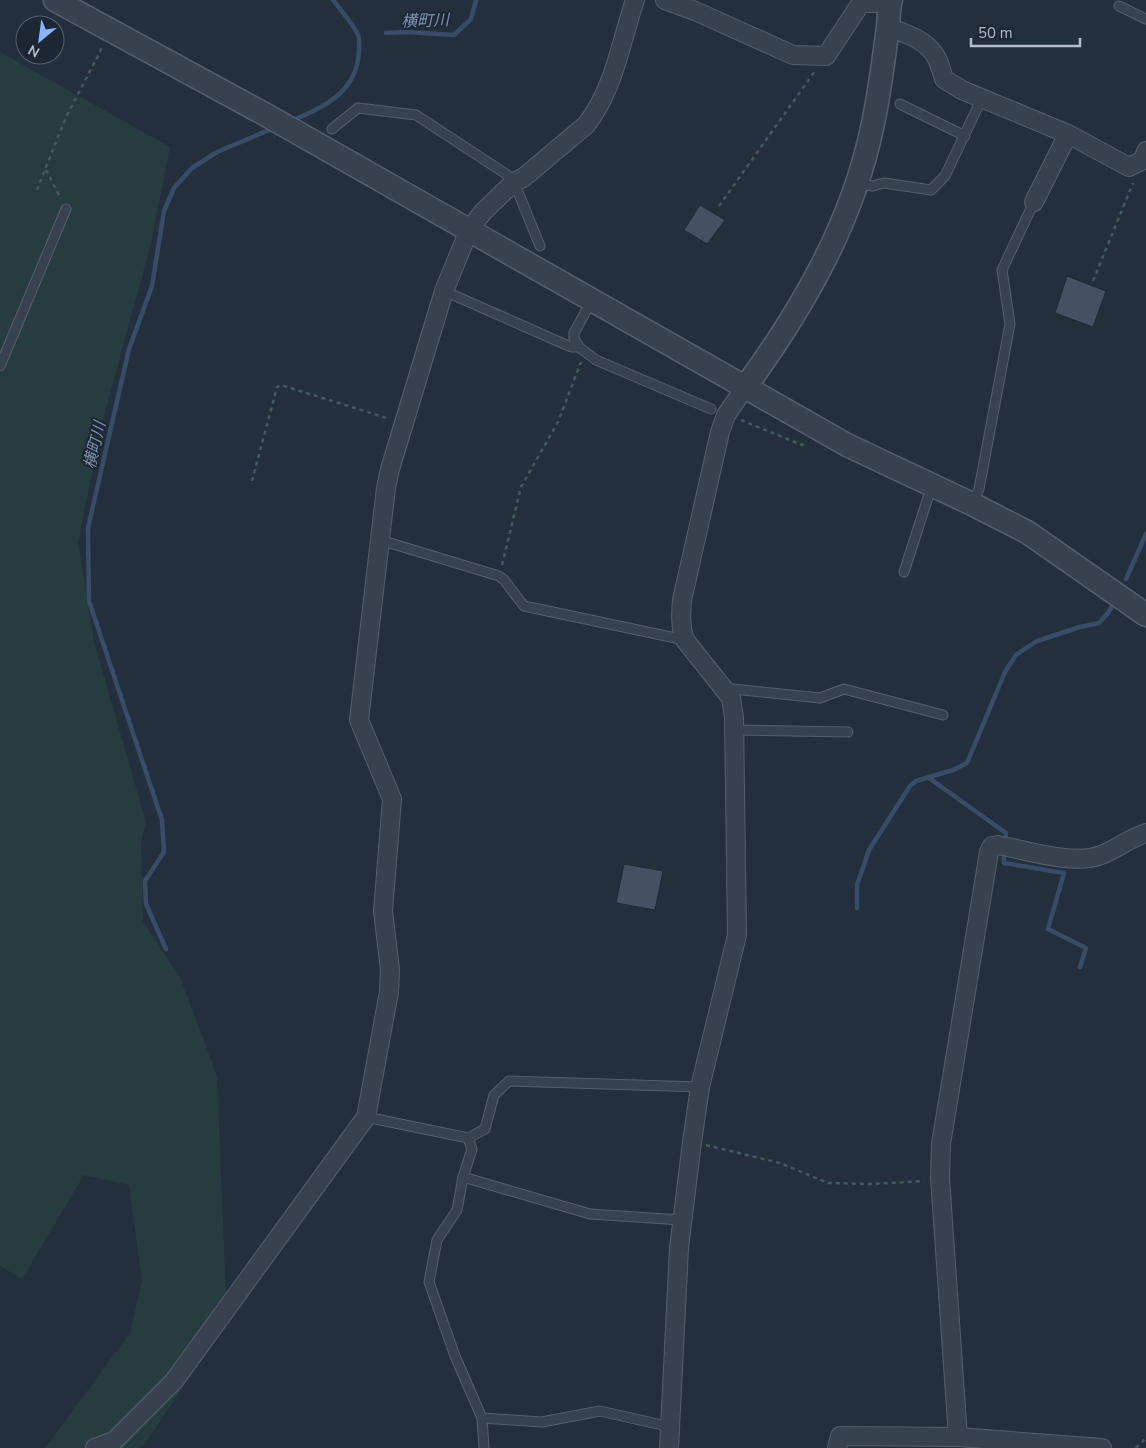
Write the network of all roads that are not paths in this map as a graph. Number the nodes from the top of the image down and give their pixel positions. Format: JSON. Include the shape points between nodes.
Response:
{"nodes":[{"id":1,"x":55,"y":0,"type":"edge"},
{"id":2,"x":635,"y":0,"type":"edge"},
{"id":3,"x":665,"y":0,"type":"edge"},
{"id":4,"x":891,"y":1,"type":"edge"},
{"id":5,"x":1119,"y":6,"type":"dead end"},
{"id":6,"x":1146,"y":19,"type":"edge"},
{"id":7,"x":888,"y":28,"type":"junction"},
{"id":8,"x":982,"y":98,"type":"junction"},
{"id":9,"x":900,"y":104,"type":"dead end"},
{"id":10,"x":332,"y":129,"type":"dead end"},
{"id":11,"x":1068,"y":134,"type":"junction"},
{"id":12,"x":964,"y":136,"type":"junction"},
{"id":13,"x":1144,"y":156,"type":"edge"},
{"id":14,"x":514,"y":182,"type":"junction"},
{"id":15,"x":857,"y":184,"type":"junction"},
{"id":16,"x":1034,"y":202,"type":"joint"},
{"id":17,"x":66,"y":209,"type":"road end"},
{"id":18,"x":469,"y":230,"type":"junction"},
{"id":19,"x":540,"y":246,"type":"dead end"},
{"id":20,"x":444,"y":291,"type":"junction"},
{"id":21,"x":592,"y":300,"type":"junction"},
{"id":22,"x":582,"y":349,"type":"junction"},
{"id":23,"x":0,"y":366,"type":"edge"},
{"id":24,"x":746,"y":386,"type":"junction"},
{"id":25,"x":711,"y":409,"type":"dead end"},
{"id":26,"x":932,"y":485,"type":"junction"},
{"id":27,"x":972,"y":504,"type":"junction"},
{"id":28,"x":380,"y":540,"type":"junction"},
{"id":29,"x":904,"y":572,"type":"dead end"},
{"id":30,"x":1146,"y":615,"type":"edge"},
{"id":31,"x":685,"y":640,"type":"junction"},
{"id":32,"x":723,"y":688,"type":"junction"},
{"id":33,"x":943,"y":715,"type":"dead end"},
{"id":34,"x":734,"y":730,"type":"junction"},
{"id":35,"x":848,"y":732,"type":"dead end"},
{"id":36,"x":1146,"y":832,"type":"edge"},
{"id":37,"x":700,"y":1087,"type":"junction"},
{"id":38,"x":366,"y":1117,"type":"junction"},
{"id":39,"x":468,"y":1138,"type":"junction"},
{"id":40,"x":463,"y":1178,"type":"junction"},
{"id":41,"x":682,"y":1220,"type":"junction"},
{"id":42,"x":482,"y":1418,"type":"junction"},
{"id":43,"x":671,"y":1427,"type":"junction"},
{"id":44,"x":958,"y":1437,"type":"junction"},
{"id":45,"x":672,"y":1447,"type":"edge"},
{"id":46,"x":95,"y":1448,"type":"edge"},
{"id":47,"x":484,"y":1448,"type":"edge"},
{"id":48,"x":837,"y":1448,"type":"edge"},
{"id":49,"x":1102,"y":1448,"type":"edge"}],
"edges":[{"from":1,"to":18,"type":"street"},
{"from":2,"to":14,"type":"street","via":[[608,86],[593,116],[523,178]]},
{"from":3,"to":4,"type":"street","via":[[794,55],[826,56],[861,3]]},
{"from":4,"to":7,"type":"street"},
{"from":5,"to":6,"type":"lane"},
{"from":7,"to":8,"type":"street","via":[[902,32],[931,49],[944,79]]},
{"from":7,"to":15,"type":"street","via":[[876,109]]},
{"from":8,"to":11,"type":"street"},
{"from":8,"to":12,"type":"lane"},
{"from":9,"to":12,"type":"lane"},
{"from":10,"to":14,"type":"lane","via":[[358,108],[416,115]]},
{"from":11,"to":13,"type":"street","via":[[1129,168]]},
{"from":11,"to":16,"type":"street"},
{"from":12,"to":15,"type":"lane","via":[[945,176],[931,190],[884,183],[872,186]]},
{"from":14,"to":18,"type":"street"},
{"from":14,"to":19,"type":"lane"},
{"from":15,"to":24,"type":"street","via":[[820,270]]},
{"from":16,"to":27,"type":"lane","via":[[1002,270],[1010,324],[979,489]]},
{"from":17,"to":23,"type":"lane"},
{"from":18,"to":20,"type":"street"},
{"from":18,"to":21,"type":"street"},
{"from":20,"to":22,"type":"lane"},
{"from":20,"to":28,"type":"street","via":[[386,488]]},
{"from":21,"to":22,"type":"lane","via":[[574,333],[574,339]]},
{"from":21,"to":24,"type":"street"},
{"from":22,"to":25,"type":"lane","via":[[596,360]]},
{"from":24,"to":26,"type":"street","via":[[866,454]]},
{"from":24,"to":31,"type":"street","via":[[726,415],[720,432],[682,600],[681,629]]},
{"from":26,"to":27,"type":"street"},
{"from":26,"to":29,"type":"lane"},
{"from":27,"to":30,"type":"street","via":[[1027,532]]},
{"from":28,"to":31,"type":"lane","via":[[499,576],[524,606]]},
{"from":28,"to":38,"type":"street","via":[[359,720],[392,799],[383,911],[389,992]]},
{"from":31,"to":32,"type":"street"},
{"from":32,"to":33,"type":"lane","via":[[820,698],[844,688]]},
{"from":32,"to":34,"type":"street","via":[[731,698]]},
{"from":34,"to":35,"type":"lane"},
{"from":34,"to":37,"type":"street","via":[[737,935]]},
{"from":36,"to":44,"type":"street","via":[[1100,856],[1075,860],[998,845],[992,846],[989,852],[942,1134],[940,1178]]},
{"from":37,"to":39,"type":"lane","via":[[509,1081],[494,1095],[485,1129]]},
{"from":37,"to":41,"type":"street"},
{"from":38,"to":39,"type":"lane"},
{"from":38,"to":46,"type":"street","via":[[174,1381],[114,1441]]},
{"from":39,"to":40,"type":"lane","via":[[472,1149]]},
{"from":40,"to":41,"type":"lane","via":[[590,1214]]},
{"from":40,"to":42,"type":"lane","via":[[457,1210],[436,1240],[429,1282],[455,1356]]},
{"from":41,"to":43,"type":"street"},
{"from":42,"to":43,"type":"lane","via":[[542,1422],[600,1411]]},
{"from":42,"to":47,"type":"lane"},
{"from":43,"to":45,"type":"street"},
{"from":44,"to":48,"type":"street","via":[[840,1436]]},
{"from":44,"to":49,"type":"street"}]}
